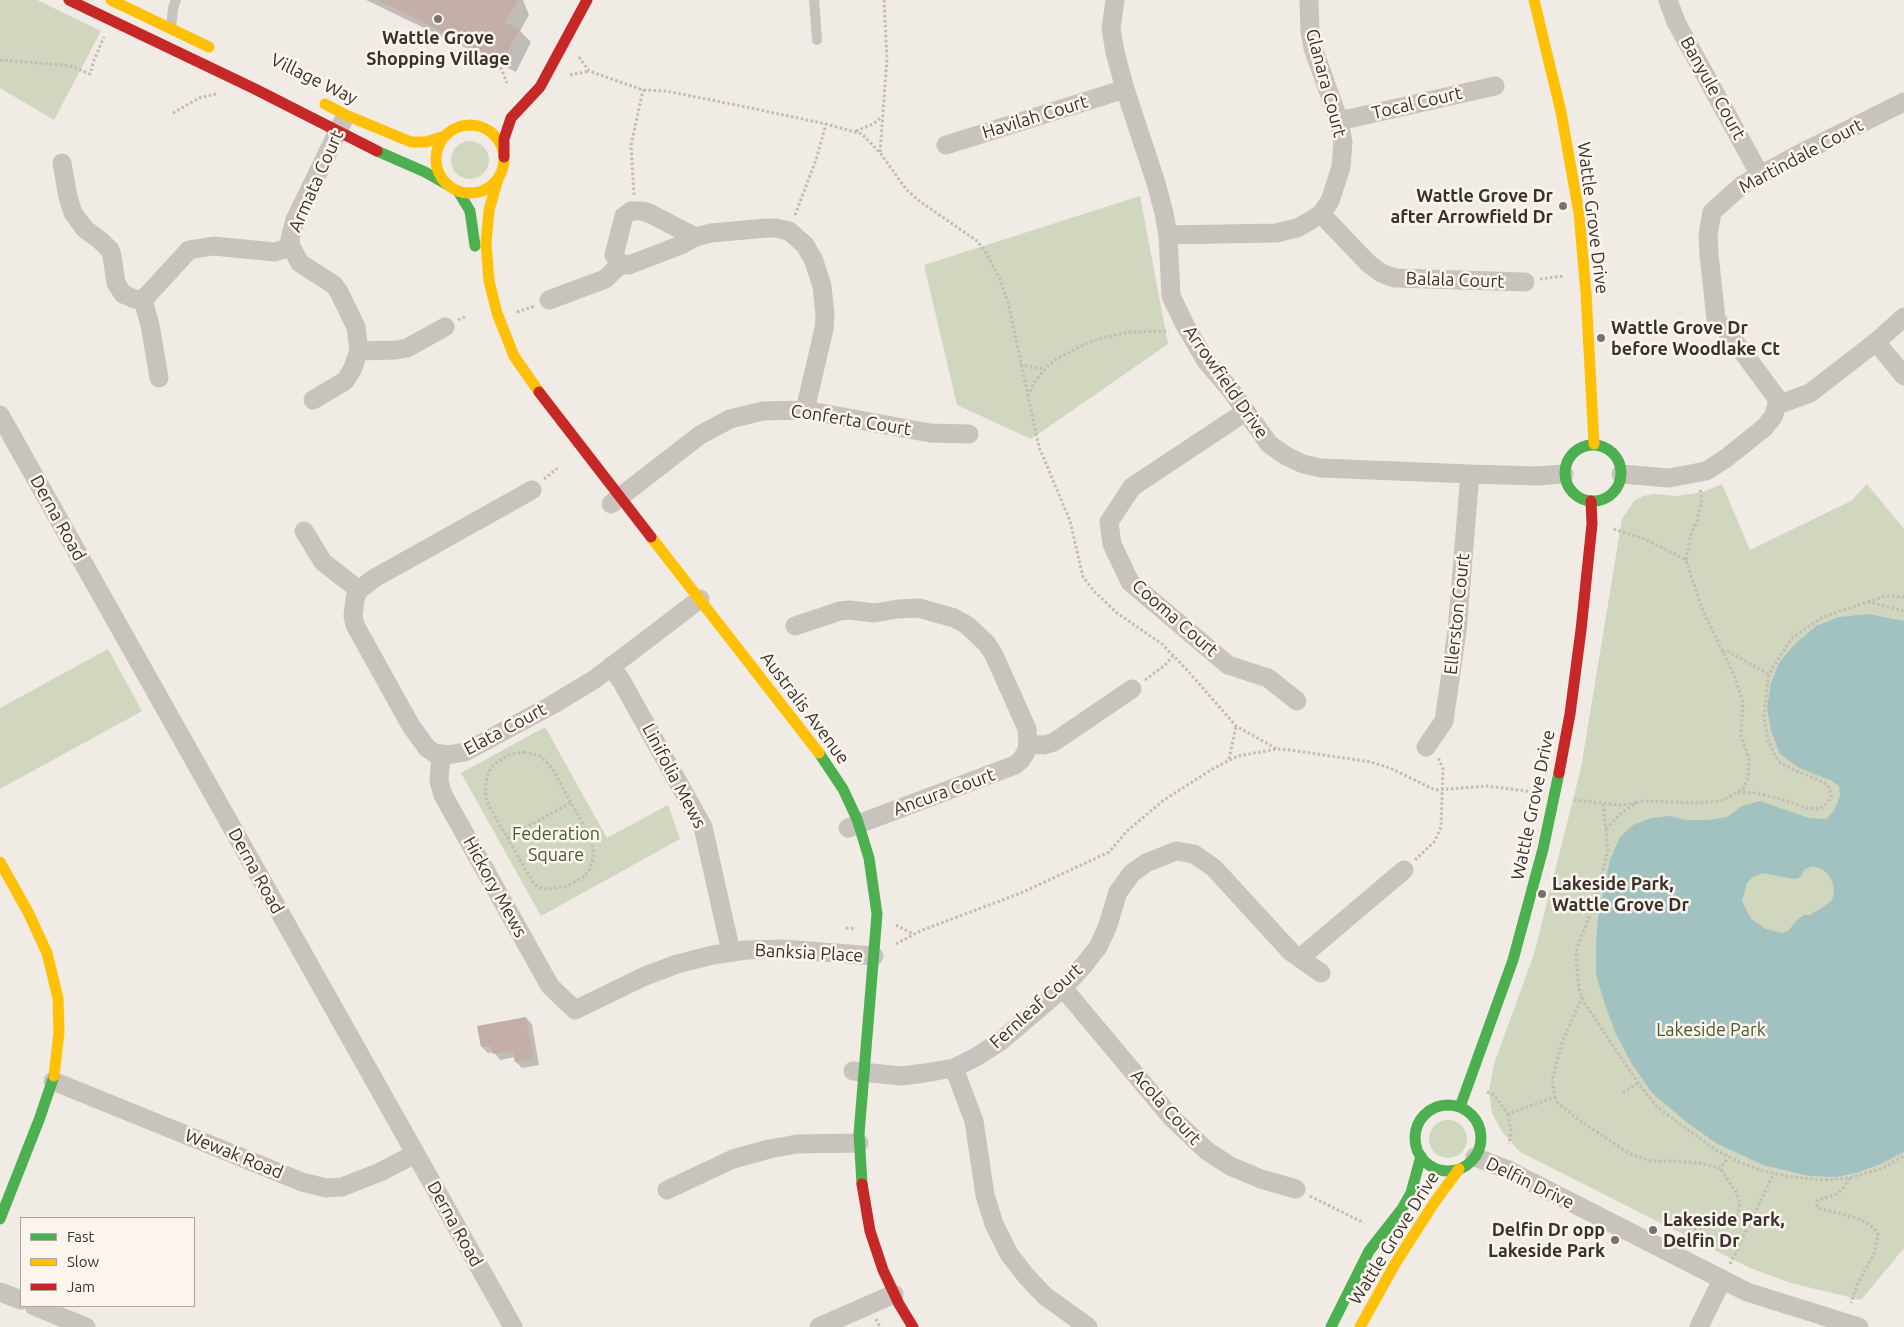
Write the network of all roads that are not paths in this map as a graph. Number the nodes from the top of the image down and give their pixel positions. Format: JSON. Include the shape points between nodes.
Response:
{"nodes":[{"id":1,"x":69,"y":0,"type":"edge"},
{"id":2,"x":110,"y":0,"type":"edge"},
{"id":3,"x":176,"y":0,"type":"edge"},
{"id":4,"x":587,"y":0,"type":"edge"},
{"id":5,"x":814,"y":0,"type":"edge"},
{"id":6,"x":1115,"y":0,"type":"edge"},
{"id":7,"x":1309,"y":0,"type":"edge"},
{"id":8,"x":1534,"y":0,"type":"edge"},
{"id":9,"x":1673,"y":2,"type":"edge"},
{"id":10,"x":171,"y":29,"type":"junction"},
{"id":11,"x":817,"y":40,"type":"dead end"},
{"id":12,"x":215,"y":50,"type":"dead end"},
{"id":13,"x":1495,"y":86,"type":"dead end"},
{"id":14,"x":255,"y":89,"type":"junction"},
{"id":15,"x":1124,"y":90,"type":"junction"},
{"id":16,"x":311,"y":97,"type":"dead end"},
{"id":17,"x":1904,"y":102,"type":"edge"},
{"id":18,"x":488,"y":116,"type":"dead end"},
{"id":19,"x":1339,"y":121,"type":"junction"},
{"id":20,"x":342,"y":123,"type":"junction"},
{"id":21,"x":462,"y":126,"type":"junction"},
{"id":22,"x":445,"y":136,"type":"junction"},
{"id":23,"x":946,"y":145,"type":"dead end"},
{"id":24,"x":504,"y":157,"type":"junction"},
{"id":25,"x":62,"y":163,"type":"dead end"},
{"id":26,"x":1760,"y":175,"type":"junction"},
{"id":27,"x":500,"y":176,"type":"junction"},
{"id":28,"x":452,"y":188,"type":"junction"},
{"id":29,"x":1321,"y":214,"type":"junction"},
{"id":30,"x":1168,"y":235,"type":"junction"},
{"id":31,"x":695,"y":237,"type":"junction"},
{"id":32,"x":292,"y":247,"type":"junction"},
{"id":33,"x":621,"y":264,"type":"junction"},
{"id":34,"x":1525,"y":282,"type":"road end"},
{"id":35,"x":142,"y":300,"type":"junction"},
{"id":36,"x":549,"y":300,"type":"dead end"},
{"id":37,"x":1904,"y":317,"type":"edge"},
{"id":38,"x":445,"y":327,"type":"dead end"},
{"id":39,"x":490,"y":327,"type":"dead end"},
{"id":40,"x":1876,"y":342,"type":"junction"},
{"id":41,"x":500,"y":350,"type":"dead end"},
{"id":42,"x":359,"y":351,"type":"junction"},
{"id":43,"x":510,"y":371,"type":"dead end"},
{"id":44,"x":1904,"y":376,"type":"edge"},
{"id":45,"x":159,"y":378,"type":"dead end"},
{"id":46,"x":313,"y":400,"type":"dead end"},
{"id":47,"x":1777,"y":405,"type":"junction"},
{"id":48,"x":805,"y":410,"type":"junction"},
{"id":49,"x":1246,"y":412,"type":"junction"},
{"id":50,"x":0,"y":415,"type":"edge"},
{"id":51,"x":548,"y":422,"type":"dead end"},
{"id":52,"x":968,"y":434,"type":"dead end"},
{"id":53,"x":1594,"y":444,"type":"junction"},
{"id":54,"x":1470,"y":474,"type":"junction"},
{"id":55,"x":1564,"y":474,"type":"junction"},
{"id":56,"x":1621,"y":474,"type":"junction"},
{"id":57,"x":532,"y":490,"type":"dead end"},
{"id":58,"x":616,"y":500,"type":"junction"},
{"id":59,"x":1591,"y":501,"type":"junction"},
{"id":60,"x":304,"y":531,"type":"dead end"},
{"id":61,"x":359,"y":590,"type":"junction"},
{"id":62,"x":695,"y":602,"type":"junction"},
{"id":63,"x":794,"y":626,"type":"dead end"},
{"id":64,"x":611,"y":666,"type":"junction"},
{"id":65,"x":1132,"y":689,"type":"road end"},
{"id":66,"x":1297,"y":701,"type":"dead end"},
{"id":67,"x":1028,"y":744,"type":"junction"},
{"id":68,"x":1426,"y":747,"type":"road end"},
{"id":69,"x":441,"y":754,"type":"junction"},
{"id":70,"x":853,"y":826,"type":"junction"},
{"id":71,"x":2,"y":868,"type":"edge"},
{"id":72,"x":1404,"y":870,"type":"road end"},
{"id":73,"x":864,"y":902,"type":"dead end"},
{"id":74,"x":864,"y":929,"type":"dead end"},
{"id":75,"x":731,"y":952,"type":"junction"},
{"id":76,"x":868,"y":956,"type":"junction"},
{"id":77,"x":1300,"y":958,"type":"junction"},
{"id":78,"x":1321,"y":973,"type":"dead end"},
{"id":79,"x":1063,"y":988,"type":"junction"},
{"id":80,"x":574,"y":1010,"type":"joint"},
{"id":81,"x":954,"y":1068,"type":"junction"},
{"id":82,"x":858,"y":1071,"type":"junction"},
{"id":83,"x":53,"y":1081,"type":"junction"},
{"id":84,"x":1460,"y":1107,"type":"junction"},
{"id":85,"x":851,"y":1148,"type":"junction"},
{"id":86,"x":415,"y":1154,"type":"junction"},
{"id":87,"x":1421,"y":1156,"type":"junction"},
{"id":88,"x":1475,"y":1157,"type":"junction"},
{"id":89,"x":1459,"y":1169,"type":"junction"},
{"id":90,"x":1296,"y":1189,"type":"road end"},
{"id":91,"x":667,"y":1190,"type":"dead end"},
{"id":92,"x":0,"y":1218,"type":"edge"},
{"id":93,"x":857,"y":1224,"type":"dead end"},
{"id":94,"x":1726,"y":1272,"type":"junction"},
{"id":95,"x":0,"y":1292,"type":"edge"},
{"id":96,"x":889,"y":1296,"type":"junction"},
{"id":97,"x":20,"y":1300,"type":"edge"},
{"id":98,"x":36,"y":1307,"type":"edge"},
{"id":99,"x":86,"y":1327,"type":"edge"},
{"id":100,"x":513,"y":1327,"type":"edge"},
{"id":101,"x":818,"y":1327,"type":"edge"},
{"id":102,"x":900,"y":1327,"type":"edge"},
{"id":103,"x":913,"y":1327,"type":"edge"},
{"id":104,"x":1088,"y":1327,"type":"edge"},
{"id":105,"x":1331,"y":1327,"type":"edge"},
{"id":106,"x":1360,"y":1327,"type":"edge"},
{"id":107,"x":1699,"y":1327,"type":"edge"},
{"id":108,"x":1859,"y":1327,"type":"edge"}],
"edges":[{"from":1,"to":14,"type":"street","name":"Village Way"},
{"from":2,"to":10,"type":"street","name":"Village Way"},
{"from":3,"to":10,"type":"lane","via":[[172,8]]},
{"from":4,"to":24,"type":"street","via":[[540,87],[511,118],[504,138]]},
{"from":5,"to":11,"type":"lane"},
{"from":6,"to":15,"type":"street","name":"Arrowfield Drive","via":[[1111,29]]},
{"from":7,"to":19,"type":"street","name":"Glanara Court","via":[[1313,48]]},
{"from":8,"to":53,"type":"street","name":"Wattle Grove Drive","via":[[1561,112],[1579,213]]},
{"from":9,"to":26,"type":"street","name":"Banyule Court","via":[[1676,22]]},
{"from":10,"to":12,"type":"street","name":"Village Way"},
{"from":10,"to":14,"type":"street","name":"Village Way","via":[[175,39],[185,48],[236,72]]},
{"from":13,"to":19,"type":"street","name":"Tocal Court"},
{"from":14,"to":20,"type":"street","name":"Village Way"},
{"from":15,"to":23,"type":"street","name":"Havilah Court"},
{"from":15,"to":30,"type":"street","name":"Arrowfield Drive","via":[[1156,182]]},
{"from":16,"to":20,"type":"street","name":"Village Way"},
{"from":17,"to":26,"type":"street","name":"Martindale Court"},
{"from":18,"to":21,"type":"street"},
{"from":19,"to":29,"type":"street","name":"Glanara Court","via":[[1343,142],[1341,167],[1330,201]]},
{"from":20,"to":22,"type":"street","name":"Village Way","via":[[411,142],[426,142]]},
{"from":20,"to":28,"type":"street","name":"Village Way"},
{"from":20,"to":32,"type":"street","name":"Armata Court","via":[[295,220],[291,230]]},
{"from":21,"to":22,"type":"street"},
{"from":21,"to":24,"type":"street","via":[[482,127],[490,132],[502,148]]},
{"from":22,"to":28,"type":"street","via":[[436,152],[436,161],[438,170]]},
{"from":24,"to":27,"type":"street"},
{"from":25,"to":35,"type":"street","via":[[73,213],[85,229],[110,250],[116,283],[123,294]]},
{"from":26,"to":47,"type":"street","name":"Martindale Court","via":[[1742,185],[1712,212],[1709,254],[1716,319],[1742,350],[1776,398]]},
{"from":27,"to":28,"type":"street","via":[[486,189],[467,193]]},
{"from":27,"to":58,"type":"street","name":"Australis Avenue","via":[[489,210],[486,243],[489,281],[502,328],[530,381]]},
{"from":28,"to":39,"type":"street","via":[[467,204],[472,219],[479,286]]},
{"from":29,"to":30,"type":"street","via":[[1296,228],[1276,233]]},
{"from":29,"to":34,"type":"street","name":"Balala Court","via":[[1368,263],[1395,278]]},
{"from":30,"to":49,"type":"street","name":"Arrowfield Drive","via":[[1171,296],[1206,361]]},
{"from":31,"to":33,"type":"street","via":[[629,265]]},
{"from":31,"to":33,"type":"street","via":[[649,213],[628,212],[623,219],[614,255]]},
{"from":31,"to":48,"type":"street","via":[[767,228],[789,231],[809,252],[824,300],[824,329]]},
{"from":32,"to":35,"type":"street","name":"Armata Court","via":[[275,252],[213,246],[189,250]]},
{"from":32,"to":42,"type":"street","name":"Armata Court","via":[[300,263],[326,279],[339,292],[356,327]]},
{"from":33,"to":36,"type":"street","via":[[605,279]]},
{"from":35,"to":45,"type":"street"},
{"from":37,"to":40,"type":"street"},
{"from":38,"to":42,"type":"street","via":[[406,348]]},
{"from":40,"to":44,"type":"street"},
{"from":40,"to":47,"type":"street","via":[[1810,393]]},
{"from":41,"to":43,"type":"street"},
{"from":42,"to":46,"type":"street","via":[[345,381]]},
{"from":47,"to":56,"type":"street","via":[[1764,428],[1706,471],[1669,478]]},
{"from":48,"to":52,"type":"street","name":"Conferta Court","via":[[930,433]]},
{"from":48,"to":58,"type":"street","name":"Conferta Court","via":[[763,411],[722,423],[685,446]]},
{"from":49,"to":54,"type":"street","name":"Arrowfield Drive","via":[[1269,444],[1303,464],[1321,468]]},
{"from":49,"to":66,"type":"street","name":"Cooma Court","via":[[1132,487],[1109,522],[1112,544],[1130,582],[1228,665],[1268,678]]},
{"from":50,"to":86,"type":"street","name":"Derna Road"},
{"from":51,"to":58,"type":"street","name":"Australis Avenue"},
{"from":53,"to":55,"type":"street","via":[[1572,452]]},
{"from":53,"to":56,"type":"street","via":[[1611,450],[1617,457]]},
{"from":54,"to":55,"type":"street","name":"Arrowfield Drive"},
{"from":54,"to":68,"type":"street","name":"Ellerston Court","via":[[1457,631],[1444,721]]},
{"from":55,"to":59,"type":"street","via":[[1570,490]]},
{"from":56,"to":59,"type":"street","via":[[1612,494]]},
{"from":57,"to":61,"type":"street","via":[[373,579]]},
{"from":58,"to":62,"type":"street","name":"Australis Avenue"},
{"from":59,"to":84,"type":"street","name":"Wattle Grove Drive","via":[[1592,524],[1570,714],[1542,849],[1513,960]]},
{"from":60,"to":61,"type":"street","via":[[323,562]]},
{"from":61,"to":69,"type":"street","name":"Elata Court","via":[[353,606],[355,625],[417,736],[427,748]]},
{"from":62,"to":64,"type":"street","name":"Elata Court"},
{"from":62,"to":70,"type":"street","name":"Australis Avenue","via":[[823,777]]},
{"from":63,"to":67,"type":"street","via":[[840,610],[874,613],[919,608],[954,618],[978,634],[994,655],[1027,729]]},
{"from":64,"to":69,"type":"street","name":"Elata Court","via":[[569,696],[476,746],[456,755]]},
{"from":64,"to":75,"type":"street","name":"Linifolia Mews","via":[[703,827]]},
{"from":65,"to":67,"type":"street","via":[[1054,742]]},
{"from":67,"to":70,"type":"street","name":"Ancura Court","via":[[1026,752],[1015,765]]},
{"from":69,"to":80,"type":"street","name":"Hickory Mews","via":[[439,781],[443,795],[550,986]]},
{"from":70,"to":73,"type":"street","name":"Australis Avenue"},
{"from":70,"to":76,"type":"street","name":"Australis Avenue","via":[[869,858],[876,904],[877,924]]},
{"from":71,"to":83,"type":"street","via":[[42,940],[55,980],[59,1032]]},
{"from":72,"to":77,"type":"street"},
{"from":74,"to":76,"type":"street","name":"Australis Avenue"},
{"from":75,"to":76,"type":"street","name":"Banksia Place","via":[[800,949]]},
{"from":75,"to":80,"type":"street","name":"Banksia Place","via":[[677,964]]},
{"from":76,"to":82,"type":"street","name":"Australis Avenue"},
{"from":77,"to":78,"type":"street","name":"Fernleaf Court"},
{"from":77,"to":79,"type":"street","name":"Fernleaf Court","via":[[1214,868],[1194,854],[1176,851],[1146,863],[1132,873],[1118,892],[1098,947]]},
{"from":79,"to":81,"type":"street","name":"Fernleaf Court","via":[[1001,1042]]},
{"from":79,"to":90,"type":"street","name":"Acola Court","via":[[1172,1117],[1207,1151],[1230,1166]]},
{"from":81,"to":82,"type":"street","name":"Fernleaf Court","via":[[900,1076]]},
{"from":81,"to":104,"type":"street","via":[[974,1121],[985,1195],[994,1224],[1009,1254],[1045,1296]]},
{"from":82,"to":85,"type":"street","name":"Australis Avenue"},
{"from":83,"to":86,"type":"street","name":"Wewak Road","via":[[302,1182],[326,1188],[342,1187]]},
{"from":83,"to":92,"type":"street"},
{"from":84,"to":87,"type":"street","via":[[1439,1106],[1422,1117],[1415,1137]]},
{"from":84,"to":88,"type":"street","via":[[1475,1119],[1480,1128],[1480,1148]]},
{"from":85,"to":91,"type":"street","via":[[796,1144],[750,1154],[720,1164]]},
{"from":85,"to":96,"type":"street","name":"Australis Avenue"},
{"from":86,"to":100,"type":"street","name":"Derna Road"},
{"from":87,"to":89,"type":"street","via":[[1438,1169]]},
{"from":87,"to":105,"type":"street","name":"Wattle Grove Drive","via":[[1411,1193],[1369,1251]]},
{"from":88,"to":89,"type":"street"},
{"from":88,"to":94,"type":"street","name":"Delfin Drive"},
{"from":89,"to":106,"type":"street","name":"Wattle Grove Drive","via":[[1395,1264]]},
{"from":93,"to":96,"type":"street","name":"Australis Avenue","via":[[865,1252]]},
{"from":94,"to":107,"type":"street"},
{"from":94,"to":108,"type":"street","name":"Delfin Drive","via":[[1746,1292]]},
{"from":95,"to":97,"type":"street"},
{"from":96,"to":101,"type":"street"},
{"from":96,"to":102,"type":"street","name":"Australis Avenue"},
{"from":96,"to":103,"type":"street","name":"Australis Avenue"},
{"from":98,"to":99,"type":"street"}]}
